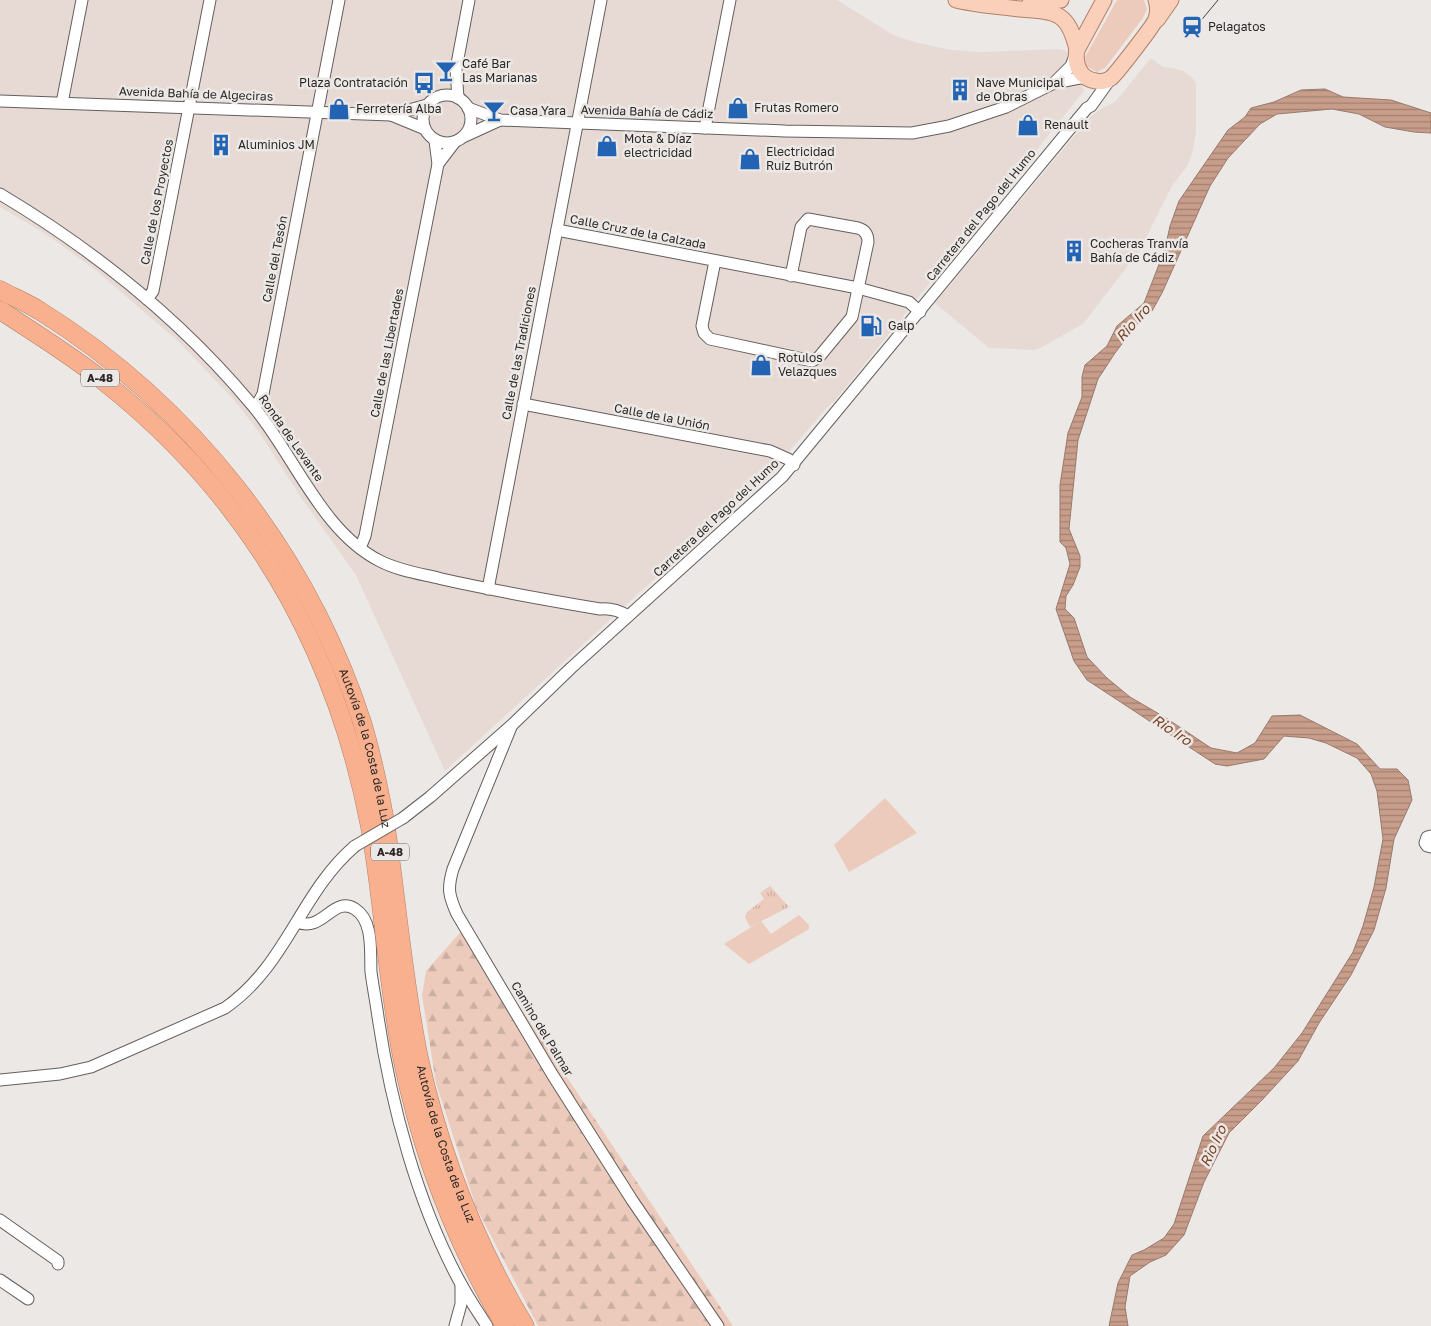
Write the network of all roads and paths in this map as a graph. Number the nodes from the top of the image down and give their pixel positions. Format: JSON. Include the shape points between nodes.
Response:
{"nodes":[{"id":1,"x":82,"y":0,"type":"edge"},
{"id":2,"x":210,"y":0,"type":"edge"},
{"id":3,"x":339,"y":0,"type":"edge"},
{"id":4,"x":469,"y":0,"type":"edge"},
{"id":5,"x":601,"y":0,"type":"edge"},
{"id":6,"x":730,"y":0,"type":"edge"},
{"id":7,"x":956,"y":0,"type":"edge"},
{"id":8,"x":1061,"y":0,"type":"edge"},
{"id":9,"x":1104,"y":0,"type":"edge"},
{"id":10,"x":1156,"y":0,"type":"edge"},
{"id":11,"x":1172,"y":0,"type":"edge"},
{"id":12,"x":1009,"y":7,"type":"junction"},
{"id":13,"x":1154,"y":23,"type":"junction"},
{"id":14,"x":1076,"y":53,"type":"junction"},
{"id":15,"x":456,"y":69,"type":"junction"},
{"id":16,"x":1111,"y":78,"type":"junction"},
{"id":17,"x":1087,"y":79,"type":"junction"},
{"id":18,"x":1054,"y":83,"type":"junction"},
{"id":19,"x":440,"y":96,"type":"junction"},
{"id":20,"x":458,"y":98,"type":"junction"},
{"id":21,"x":0,"y":101,"type":"edge"},
{"id":22,"x":62,"y":103,"type":"junction"},
{"id":23,"x":427,"y":105,"type":"junction"},
{"id":24,"x":189,"y":108,"type":"junction"},
{"id":25,"x":468,"y":108,"type":"junction"},
{"id":26,"x":1087,"y":108,"type":"junction"},
{"id":27,"x":317,"y":113,"type":"junction"},
{"id":28,"x":391,"y":116,"type":"junction"},
{"id":29,"x":500,"y":120,"type":"junction"},
{"id":30,"x":578,"y":123,"type":"junction"},
{"id":31,"x":705,"y":128,"type":"junction"},
{"id":32,"x":425,"y":129,"type":"junction"},
{"id":33,"x":465,"y":136,"type":"junction"},
{"id":34,"x":435,"y":141,"type":"junction"},
{"id":35,"x":454,"y":143,"type":"junction"},
{"id":36,"x":438,"y":164,"type":"junction"},
{"id":37,"x":0,"y":194,"type":"edge"},
{"id":38,"x":557,"y":230,"type":"junction"},
{"id":39,"x":715,"y":261,"type":"junction"},
{"id":40,"x":791,"y":276,"type":"junction"},
{"id":41,"x":0,"y":277,"type":"edge"},
{"id":42,"x":858,"y":288,"type":"junction"},
{"id":43,"x":0,"y":290,"type":"edge"},
{"id":44,"x":147,"y":299,"type":"junction"},
{"id":45,"x":38,"y":309,"type":"junction"},
{"id":46,"x":920,"y":312,"type":"junction"},
{"id":47,"x":5,"y":316,"type":"edge"},
{"id":48,"x":523,"y":404,"type":"junction"},
{"id":49,"x":255,"y":408,"type":"junction"},
{"id":50,"x":794,"y":465,"type":"junction"},
{"id":51,"x":360,"y":548,"type":"junction"},
{"id":52,"x":488,"y":589,"type":"junction"},
{"id":53,"x":600,"y":609,"type":"junction"},
{"id":54,"x":624,"y":614,"type":"junction"},
{"id":55,"x":613,"y":624,"type":"junction"},
{"id":56,"x":512,"y":725,"type":"junction"},
{"id":57,"x":1431,"y":826,"type":"edge"},
{"id":58,"x":1431,"y":843,"type":"edge"},
{"id":59,"x":297,"y":922,"type":"junction"},
{"id":60,"x":0,"y":1080,"type":"edge"},
{"id":61,"x":0,"y":1220,"type":"edge"},
{"id":62,"x":58,"y":1264,"type":"dead end"},
{"id":63,"x":0,"y":1280,"type":"edge"},
{"id":64,"x":461,"y":1284,"type":"junction"},
{"id":65,"x":28,"y":1299,"type":"dead end"},
{"id":66,"x":455,"y":1326,"type":"edge"},
{"id":67,"x":487,"y":1326,"type":"edge"},
{"id":68,"x":505,"y":1326,"type":"edge"},
{"id":69,"x":525,"y":1326,"type":"edge"},
{"id":70,"x":718,"y":1326,"type":"edge"}],
"edges":[{"from":1,"to":22,"type":"street"},
{"from":2,"to":24,"type":"street","name":"Calle de los Proyectos"},
{"from":3,"to":27,"type":"street","name":"Calle del Tesón"},
{"from":4,"to":15,"type":"street"},
{"from":5,"to":30,"type":"street","name":"Calle de las Tradiciones"},
{"from":6,"to":31,"type":"street"},
{"from":7,"to":12,"type":"main road"},
{"from":8,"to":12,"type":"main road"},
{"from":9,"to":14,"type":"main road"},
{"from":10,"to":13,"type":"main road","via":[[1158,11]]},
{"from":11,"to":13,"type":"main road"},
{"from":12,"to":14,"type":"main road","via":[[1060,16],[1070,28]]},
{"from":13,"to":16,"type":"main road"},
{"from":14,"to":17,"type":"main road","via":[[1078,70]]},
{"from":14,"to":18,"type":"street","name":"Avenida Bahía de Cádiz","via":[[1071,66]]},
{"from":15,"to":19,"type":"street"},
{"from":15,"to":20,"type":"street"},
{"from":16,"to":17,"type":"main road","via":[[1098,82]]},
{"from":16,"to":26,"type":"street","name":"Carretera del Pago del Humo"},
{"from":17,"to":18,"type":"street","name":"Avenida Bahía de Cádiz"},
{"from":17,"to":26,"type":"street","via":[[1092,92]]},
{"from":18,"to":31,"type":"street","name":"Avenida Bahía de Cádiz","via":[[1006,107],[949,126],[912,133]]},
{"from":19,"to":20,"type":"street"},
{"from":19,"to":23,"type":"street"},
{"from":20,"to":25,"type":"street"},
{"from":21,"to":22,"type":"street","name":"Avenida Bahía de Algeciras"},
{"from":22,"to":24,"type":"street","name":"Avenida Bahía de Algeciras"},
{"from":23,"to":28,"type":"street","name":"Avenida Bahía de Algeciras"},
{"from":23,"to":32,"type":"street","via":[[423,120]]},
{"from":24,"to":27,"type":"street","name":"Avenida Bahía de Algeciras"},
{"from":24,"to":44,"type":"street","name":"Calle de los Proyectos","via":[[153,291]]},
{"from":25,"to":29,"type":"street","name":"Avenida Bahía de Cádiz"},
{"from":25,"to":33,"type":"street","via":[[471,123]]},
{"from":26,"to":46,"type":"street","name":"Carretera del Pago del Humo"},
{"from":27,"to":28,"type":"street","name":"Avenida Bahía de Algeciras"},
{"from":27,"to":49,"type":"street","name":"Calle del Tesón","via":[[262,394]]},
{"from":28,"to":32,"type":"street","name":"Avenida Bahía de Algeciras"},
{"from":29,"to":30,"type":"street","name":"Avenida Bahía de Cádiz"},
{"from":29,"to":33,"type":"street","name":"Avenida Bahía de Cádiz"},
{"from":30,"to":31,"type":"street","name":"Avenida Bahía de Cádiz"},
{"from":30,"to":38,"type":"street","name":"Calle de las Tradiciones"},
{"from":32,"to":34,"type":"street"},
{"from":33,"to":35,"type":"street"},
{"from":34,"to":35,"type":"street"},
{"from":34,"to":36,"type":"street","name":"Calle de las Libertades"},
{"from":35,"to":36,"type":"street","name":"Calle de las Libertades"},
{"from":36,"to":51,"type":"street","name":"Calle de las Libertades"},
{"from":37,"to":44,"type":"street","name":"Ronda de Levante","via":[[63,234]]},
{"from":38,"to":39,"type":"street","name":"Calle Cruz de la Calzada"},
{"from":38,"to":48,"type":"street","name":"Calle de las Tradiciones"},
{"from":39,"to":40,"type":"street","name":"Calle Cruz de la Calzada"},
{"from":39,"to":42,"type":"street","name":"Calle Cruz de la Calzada","via":[[702,326],[704,333],[710,339],[807,361],[819,357],[852,317]]},
{"from":40,"to":42,"type":"street","name":"Calle Cruz de la Calzada"},
{"from":40,"to":42,"type":"street","name":"Calle Cruz de la Calzada","via":[[801,227],[808,219],[865,232],[868,238]]},
{"from":41,"to":45,"type":"highway"},
{"from":42,"to":46,"type":"street","name":"Calle Cruz de la Calzada","via":[[909,302]]},
{"from":43,"to":45,"type":"highway","name":"Autovía de la Costa de la Luz","number":"A-48"},
{"from":44,"to":49,"type":"street","name":"Ronda de Levante","via":[[231,380]]},
{"from":45,"to":69,"type":"highway","name":"Autovía de la Costa de la Luz","number":"A-48","via":[[119,366],[209,454],[279,547],[326,633],[362,722],[380,791],[410,1004],[434,1118],[471,1221]]},
{"from":46,"to":50,"type":"street","name":"Carretera del Pago del Humo"},
{"from":47,"to":68,"type":"highway","name":"Autovía de la Costa de la Luz","number":"A-48","via":[[64,352],[107,384],[189,459],[251,536],[303,624],[335,697],[356,765],[370,831],[403,1062],[418,1123],[457,1233]]},
{"from":48,"to":50,"type":"street","name":"Calle de la Unión","via":[[770,451]]},
{"from":48,"to":52,"type":"street","name":"Calle de las Tradiciones"},
{"from":49,"to":51,"type":"street","name":"Ronda de Levante","via":[[337,527]]},
{"from":50,"to":54,"type":"street","name":"Carretera del Pago del Humo"},
{"from":51,"to":52,"type":"street","name":"Ronda de Levante","via":[[398,568]]},
{"from":52,"to":53,"type":"street","name":"Ronda de Levante"},
{"from":53,"to":54,"type":"street","name":"Ronda de Levante"},
{"from":53,"to":55,"type":"street"},
{"from":54,"to":55,"type":"street","name":"Carretera del Pago del Humo"},
{"from":55,"to":56,"type":"street","name":"Carretera del Pago del Humo"},
{"from":56,"to":59,"type":"street","name":"Carretera del Pago del Humo","bridge":true,"via":[[430,797],[356,846],[318,888]]},
{"from":56,"to":70,"type":"street","name":"Camino del Palmar","via":[[452,869],[448,888],[451,900],[552,1074],[632,1200]]},
{"from":57,"to":58,"type":"street"},
{"from":59,"to":60,"type":"street","via":[[264,973],[225,1008],[91,1067],[60,1074]]},
{"from":59,"to":64,"type":"street","via":[[318,922],[338,906],[356,910],[365,921],[386,1069],[400,1122],[441,1244]]},
{"from":61,"to":62,"type":"street"},
{"from":63,"to":65,"type":"street"},
{"from":64,"to":66,"type":"street","via":[[461,1304]]},
{"from":64,"to":67,"type":"street"}]}
